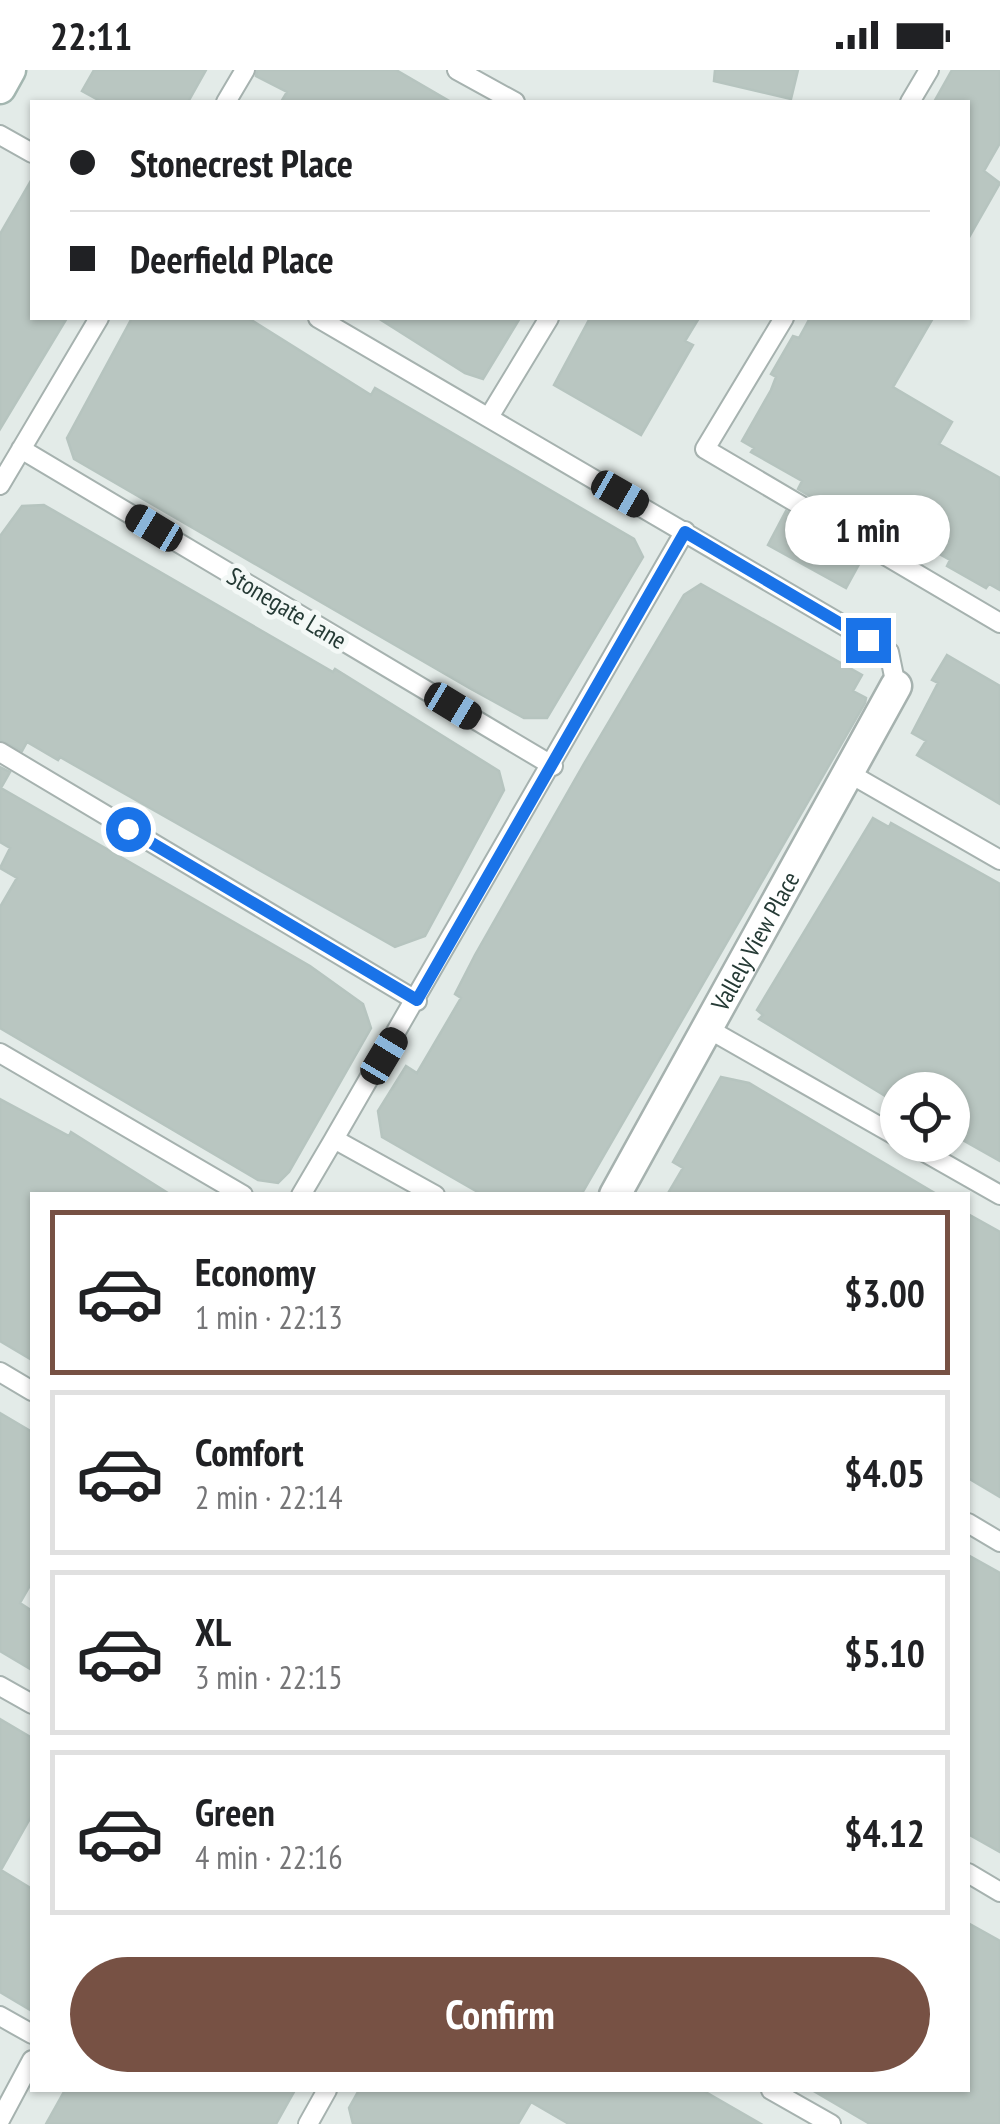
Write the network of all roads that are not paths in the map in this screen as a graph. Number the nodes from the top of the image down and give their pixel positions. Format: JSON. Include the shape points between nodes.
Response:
{"nodes":[{"id":1,"x":10,"y":70,"type":"edge"},
{"id":2,"x":245,"y":70,"type":"edge"},
{"id":3,"x":457,"y":70,"type":"edge"},
{"id":4,"x":929,"y":70,"type":"edge"},
{"id":5,"x":0,"y":88,"type":"edge"},
{"id":6,"x":227,"y":100,"type":"edge"},
{"id":7,"x":511,"y":100,"type":"edge"},
{"id":8,"x":911,"y":100,"type":"edge"},
{"id":9,"x":0,"y":134,"type":"edge"},
{"id":10,"x":30,"y":152,"type":"edge"},
{"id":11,"x":98,"y":320,"type":"edge"},
{"id":12,"x":321,"y":320,"type":"edge"},
{"id":13,"x":548,"y":320,"type":"edge"},
{"id":14,"x":783,"y":320,"type":"edge"},
{"id":15,"x":489,"y":417,"type":"junction"},
{"id":16,"x":21,"y":449,"type":"junction"},
{"id":17,"x":0,"y":484,"type":"edge"},
{"id":18,"x":685,"y":532,"type":"junction"},
{"id":19,"x":1000,"y":622,"type":"edge"},
{"id":20,"x":896,"y":686,"type":"joint"},
{"id":21,"x":0,"y":752,"type":"edge"},
{"id":22,"x":553,"y":766,"type":"junction"},
{"id":23,"x":847,"y":772,"type":"junction"},
{"id":24,"x":1000,"y":860,"type":"edge"},
{"id":25,"x":417,"y":1000,"type":"junction"},
{"id":26,"x":705,"y":1028,"type":"junction"},
{"id":27,"x":0,"y":1053,"type":"edge"},
{"id":28,"x":880,"y":1127,"type":"edge"},
{"id":29,"x":334,"y":1139,"type":"junction"},
{"id":30,"x":942,"y":1162,"type":"edge"},
{"id":31,"x":238,"y":1192,"type":"edge"},
{"id":32,"x":303,"y":1192,"type":"edge"},
{"id":33,"x":430,"y":1192,"type":"edge"},
{"id":34,"x":617,"y":1192,"type":"edge"},
{"id":35,"x":1000,"y":1195,"type":"edge"},
{"id":36,"x":0,"y":1372,"type":"edge"},
{"id":37,"x":30,"y":1390,"type":"edge"},
{"id":38,"x":970,"y":1524,"type":"edge"},
{"id":39,"x":1000,"y":1542,"type":"edge"},
{"id":40,"x":0,"y":1686,"type":"edge"},
{"id":41,"x":30,"y":1703,"type":"edge"},
{"id":42,"x":970,"y":1874,"type":"edge"},
{"id":43,"x":1000,"y":1892,"type":"edge"},
{"id":44,"x":0,"y":2016,"type":"edge"},
{"id":45,"x":30,"y":2033,"type":"edge"},
{"id":46,"x":30,"y":2064,"type":"edge"},
{"id":47,"x":326,"y":2092,"type":"edge"},
{"id":48,"x":775,"y":2092,"type":"edge"},
{"id":49,"x":0,"y":2120,"type":"edge"},
{"id":50,"x":308,"y":2124,"type":"edge"},
{"id":51,"x":831,"y":2124,"type":"edge"}],
"edges":[{"from":1,"to":5,"type":"street"},
{"from":2,"to":6,"type":"lane"},
{"from":3,"to":7,"type":"lane"},
{"from":4,"to":8,"type":"lane"},
{"from":9,"to":10,"type":"lane"},
{"from":11,"to":16,"type":"lane"},
{"from":12,"to":15,"type":"lane"},
{"from":13,"to":15,"type":"lane"},
{"from":14,"to":19,"type":"lane","via":[[706,449]]},
{"from":15,"to":18,"type":"lane"},
{"from":16,"to":17,"type":"lane"},
{"from":16,"to":22,"type":"lane","name":"Stonegate Lane"},
{"from":18,"to":20,"type":"lane","via":[[889,652]]},
{"from":18,"to":22,"type":"lane"},
{"from":20,"to":23,"type":"street","name":"Vallely View Place"},
{"from":21,"to":25,"type":"lane"},
{"from":22,"to":25,"type":"lane"},
{"from":23,"to":24,"type":"lane"},
{"from":23,"to":26,"type":"street","name":"Vallely View Place"},
{"from":25,"to":29,"type":"lane"},
{"from":26,"to":28,"type":"lane"},
{"from":26,"to":34,"type":"street","name":"Vallely View Place"},
{"from":27,"to":31,"type":"lane"},
{"from":29,"to":32,"type":"lane"},
{"from":29,"to":33,"type":"lane"},
{"from":30,"to":35,"type":"lane"},
{"from":36,"to":37,"type":"lane"},
{"from":38,"to":39,"type":"lane"},
{"from":40,"to":41,"type":"lane"},
{"from":42,"to":43,"type":"lane"},
{"from":44,"to":45,"type":"lane"},
{"from":46,"to":49,"type":"lane"},
{"from":47,"to":50,"type":"lane"},
{"from":48,"to":51,"type":"lane"}]}
